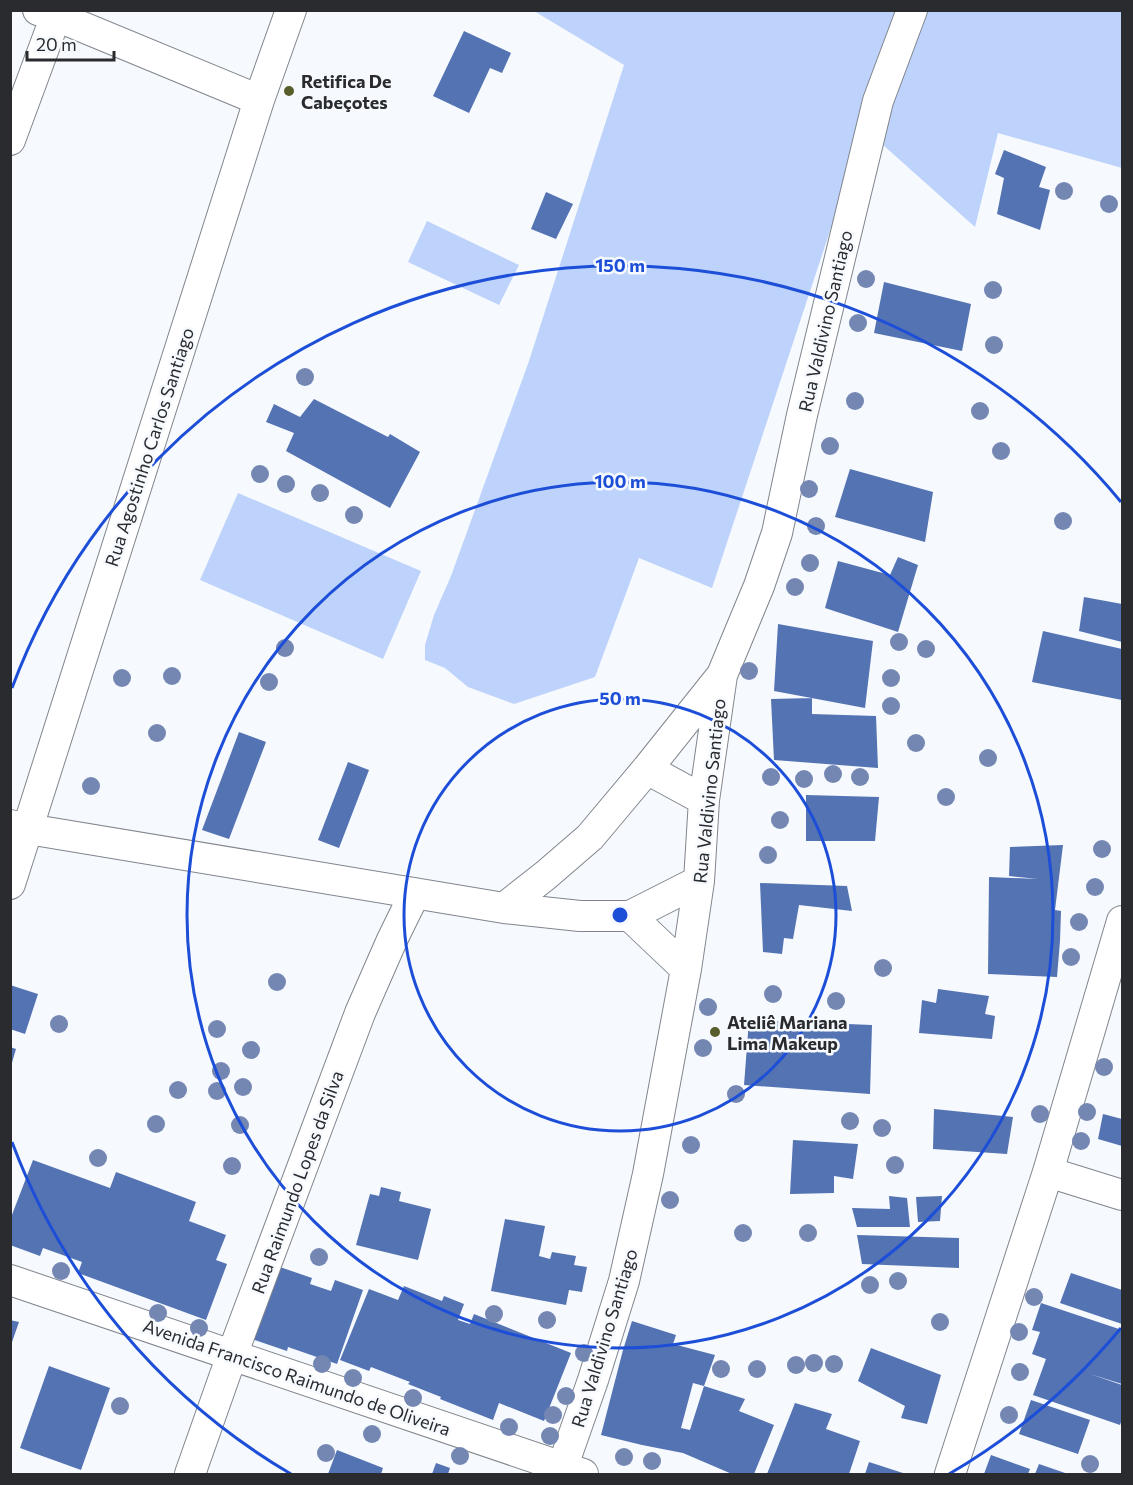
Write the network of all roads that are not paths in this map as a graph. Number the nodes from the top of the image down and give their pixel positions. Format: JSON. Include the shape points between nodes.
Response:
{"nodes":[{"id":1,"x":291,"y":10,"type":"edge"},
{"id":2,"x":912,"y":10,"type":"edge"},
{"id":3,"x":50,"y":12,"type":"edge"},
{"id":4,"x":259,"y":100,"type":"junction"},
{"id":5,"x":10,"y":140,"type":"edge"},
{"id":6,"x":722,"y":675,"type":"junction"},
{"id":7,"x":647,"y":769,"type":"junction"},
{"id":8,"x":704,"y":800,"type":"junction"},
{"id":9,"x":20,"y":827,"type":"edge"},
{"id":10,"x":699,"y":881,"type":"junction"},
{"id":11,"x":10,"y":884,"type":"edge"},
{"id":12,"x":415,"y":893,"type":"junction"},
{"id":13,"x":504,"y":908,"type":"junction"},
{"id":14,"x":630,"y":916,"type":"junction"},
{"id":15,"x":1122,"y":921,"type":"edge"},
{"id":16,"x":686,"y":969,"type":"junction"},
{"id":17,"x":1048,"y":1172,"type":"junction"},
{"id":18,"x":1122,"y":1195,"type":"edge"},
{"id":19,"x":10,"y":1280,"type":"edge"},
{"id":20,"x":232,"y":1355,"type":"junction"},
{"id":21,"x":569,"y":1472,"type":"edge"},
{"id":22,"x":190,"y":1474,"type":"edge"},
{"id":23,"x":950,"y":1474,"type":"edge"}],
"edges":[{"from":1,"to":4,"type":"street","name":"Rua Agostinho Carlos Santiago"},
{"from":2,"to":6,"type":"street","name":"Rua Valdivino Santiago","via":[[878,101],[777,533]]},
{"from":3,"to":4,"type":"street"},
{"from":3,"to":5,"type":"street"},
{"from":4,"to":9,"type":"street","name":"Rua Agostinho Carlos Santiago"},
{"from":6,"to":7,"type":"street"},
{"from":6,"to":8,"type":"street","name":"Rua Valdivino Santiago"},
{"from":7,"to":8,"type":"street"},
{"from":7,"to":13,"type":"street","via":[[590,837]]},
{"from":8,"to":10,"type":"street","name":"Rua Valdivino Santiago"},
{"from":9,"to":11,"type":"street","name":"Rua Agostinho Carlos Santiago"},
{"from":9,"to":12,"type":"street"},
{"from":10,"to":14,"type":"street"},
{"from":10,"to":16,"type":"street","name":"Rua Valdivino Santiago"},
{"from":12,"to":13,"type":"street"},
{"from":12,"to":20,"type":"street","name":"Rua Raimundo Lopes da Silva","via":[[360,1013]]},
{"from":13,"to":14,"type":"street","via":[[580,916]]},
{"from":14,"to":16,"type":"street"},
{"from":15,"to":17,"type":"street"},
{"from":16,"to":21,"type":"street","name":"Rua Valdivino Santiago","via":[[624,1281]]},
{"from":17,"to":18,"type":"street"},
{"from":17,"to":23,"type":"street"},
{"from":19,"to":20,"type":"street","name":"Avenida Francisco Raimundo de Oliveira"},
{"from":20,"to":21,"type":"street","name":"Avenida Francisco Raimundo de Oliveira"},
{"from":20,"to":22,"type":"street","name":"Rua Raimundo Lopes da Silva"}]}
